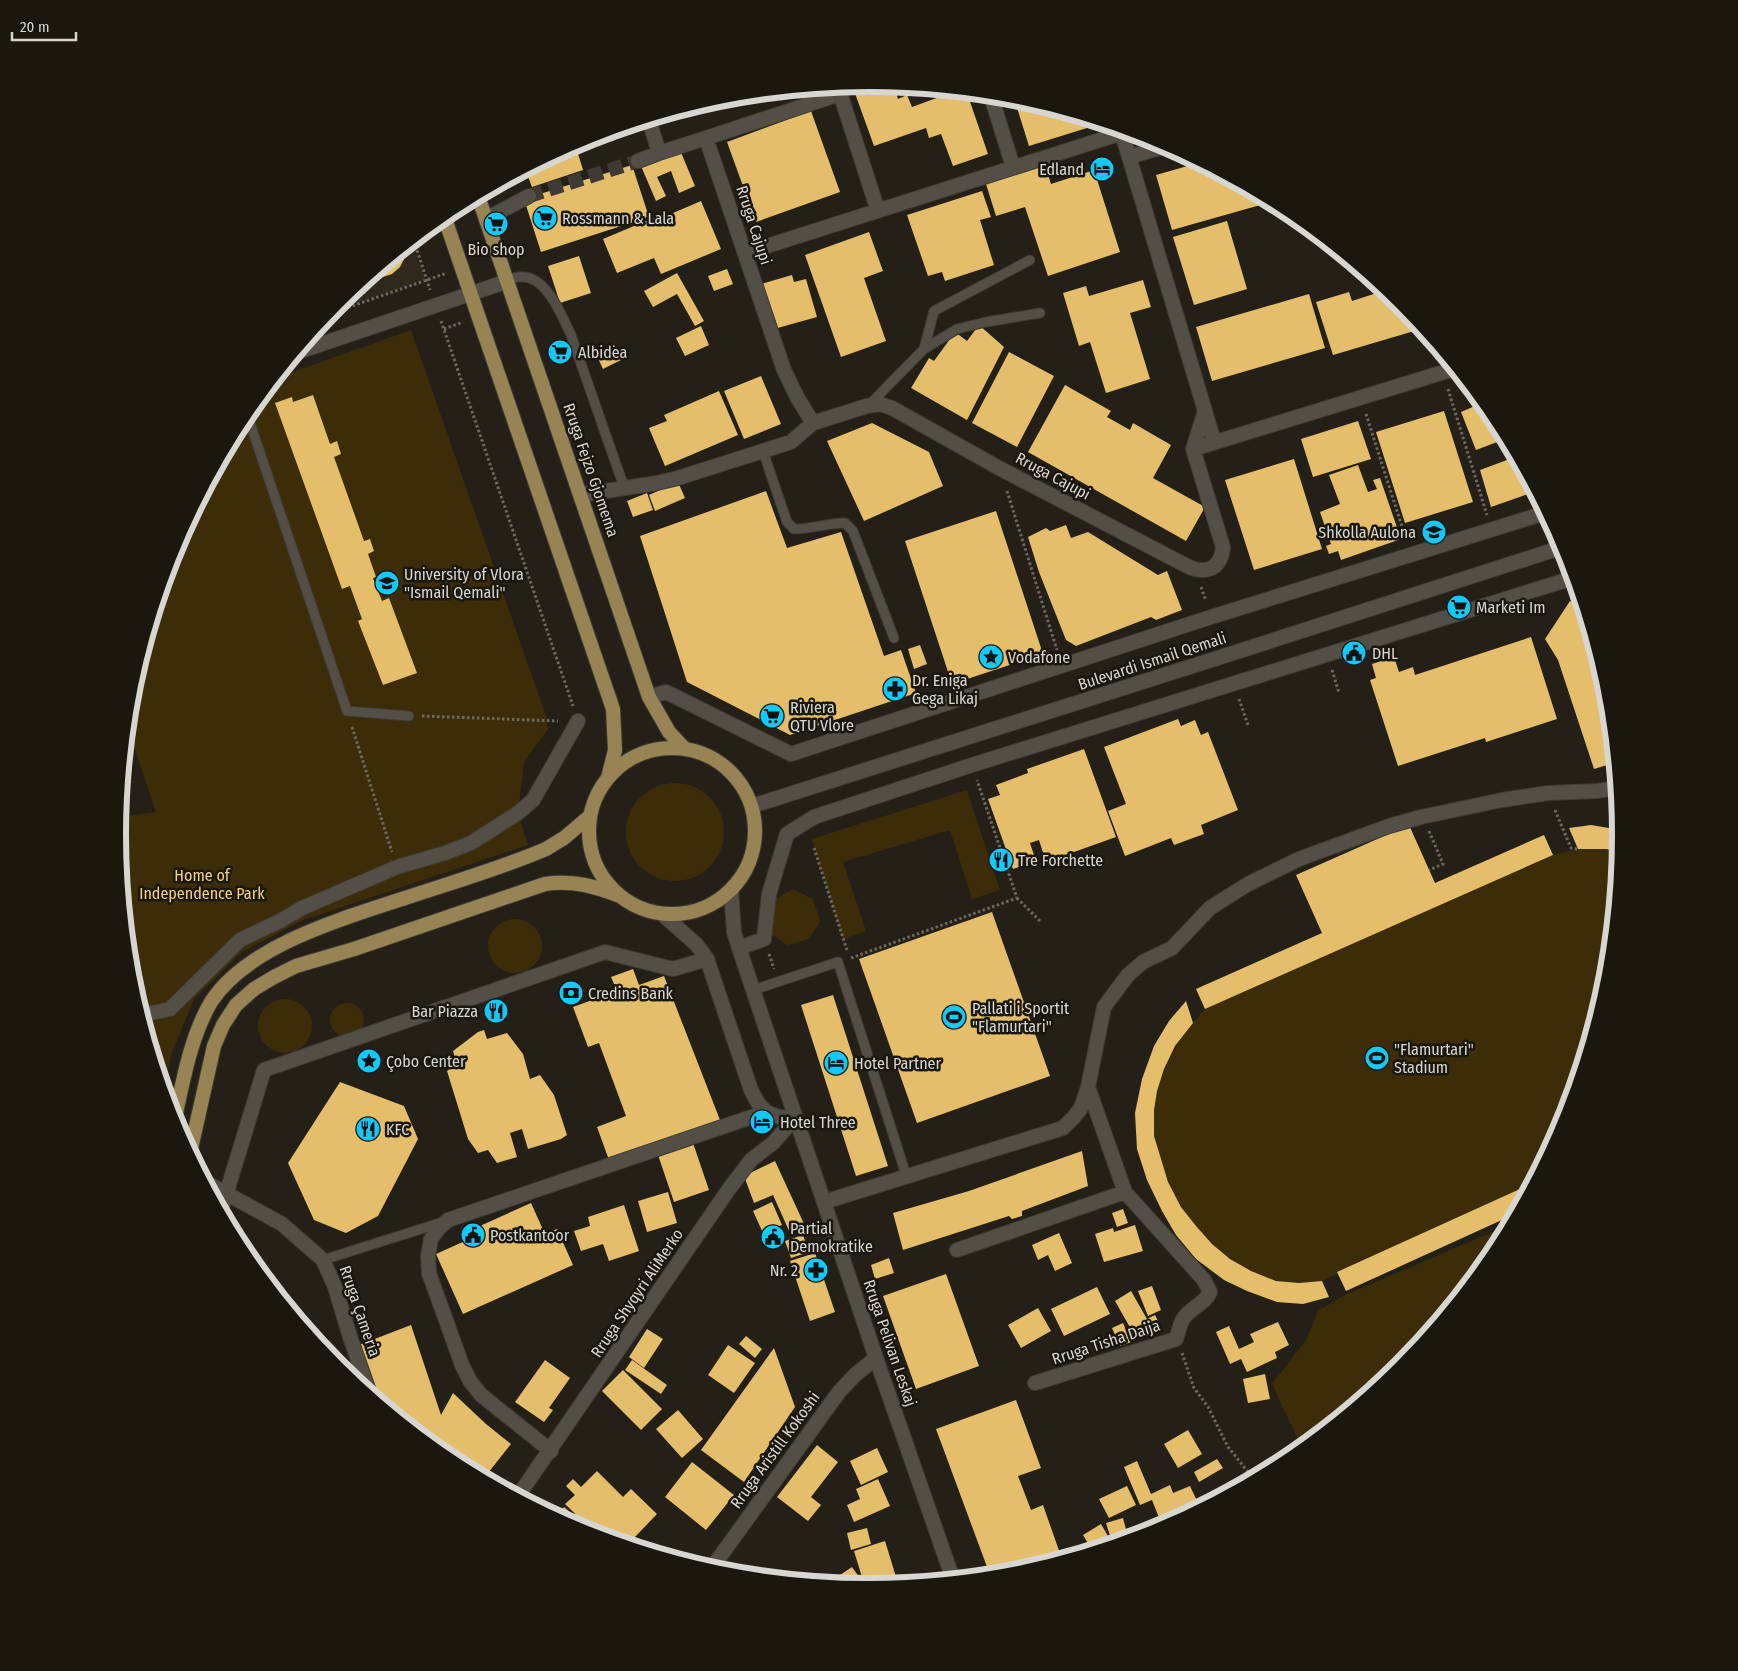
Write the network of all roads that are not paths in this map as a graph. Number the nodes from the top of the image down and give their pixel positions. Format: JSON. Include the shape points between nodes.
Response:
{"nodes":[{"id":1,"x":840,"y":93,"type":"edge"},
{"id":2,"x":829,"y":94,"type":"edge"},
{"id":3,"x":993,"y":104,"type":"edge"},
{"id":4,"x":651,"y":126,"type":"edge"},
{"id":5,"x":1114,"y":134,"type":"edge"},
{"id":6,"x":706,"y":138,"type":"junction"},
{"id":7,"x":1123,"y":138,"type":"edge"},
{"id":8,"x":1154,"y":150,"type":"edge"},
{"id":9,"x":659,"y":154,"type":"junction"},
{"id":10,"x":1129,"y":157,"type":"junction"},
{"id":11,"x":638,"y":160,"type":"tunnel mouth"},
{"id":12,"x":1013,"y":168,"type":"junction"},
{"id":13,"x":529,"y":196,"type":"tunnel mouth"},
{"id":14,"x":480,"y":203,"type":"edge"},
{"id":15,"x":878,"y":210,"type":"junction"},
{"id":16,"x":486,"y":219,"type":"junction"},
{"id":17,"x":447,"y":225,"type":"edge"},
{"id":18,"x":744,"y":253,"type":"junction"},
{"id":19,"x":1030,"y":260,"type":"dead end"},
{"id":20,"x":508,"y":281,"type":"junction"},
{"id":21,"x":471,"y":294,"type":"junction"},
{"id":22,"x":1040,"y":313,"type":"dead end"},
{"id":23,"x":308,"y":349,"type":"edge"},
{"id":24,"x":924,"y":349,"type":"junction"},
{"id":25,"x":1448,"y":370,"type":"edge"},
{"id":26,"x":868,"y":406,"type":"junction"},
{"id":27,"x":1204,"y":411,"type":"junction"},
{"id":28,"x":813,"y":423,"type":"junction"},
{"id":29,"x":250,"y":424,"type":"edge"},
{"id":30,"x":1214,"y":442,"type":"junction"},
{"id":31,"x":1193,"y":449,"type":"junction"},
{"id":32,"x":763,"y":451,"type":"junction"},
{"id":33,"x":624,"y":487,"type":"junction"},
{"id":34,"x":580,"y":494,"type":"junction"},
{"id":35,"x":1539,"y":515,"type":"edge"},
{"id":36,"x":1554,"y":550,"type":"edge"},
{"id":37,"x":1566,"y":580,"type":"edge"},
{"id":38,"x":894,"y":638,"type":"dead end"},
{"id":39,"x":649,"y":697,"type":"junction"},
{"id":40,"x":409,"y":716,"type":"road end"},
{"id":41,"x":578,"y":721,"type":"road end"},
{"id":42,"x":684,"y":748,"type":"junction"},
{"id":43,"x":608,"y":778,"type":"junction"},
{"id":44,"x":1610,"y":789,"type":"edge"},
{"id":45,"x":752,"y":806,"type":"junction"},
{"id":46,"x":590,"y":816,"type":"junction"},
{"id":47,"x":731,"y":890,"type":"junction"},
{"id":48,"x":620,"y":896,"type":"junction"},
{"id":49,"x":662,"y":914,"type":"junction"},
{"id":50,"x":739,"y":948,"type":"junction"},
{"id":51,"x":706,"y":960,"type":"junction"},
{"id":52,"x":753,"y":990,"type":"junction"},
{"id":53,"x":148,"y":1014,"type":"edge"},
{"id":54,"x":1088,"y":1087,"type":"junction"},
{"id":55,"x":178,"y":1106,"type":"edge"},
{"id":56,"x":766,"y":1112,"type":"junction"},
{"id":57,"x":795,"y":1118,"type":"junction"},
{"id":58,"x":193,"y":1141,"type":"edge"},
{"id":59,"x":907,"y":1178,"type":"junction"},
{"id":60,"x":216,"y":1188,"type":"edge"},
{"id":61,"x":1124,"y":1192,"type":"junction"},
{"id":62,"x":226,"y":1193,"type":"junction"},
{"id":63,"x":223,"y":1202,"type":"edge"},
{"id":64,"x":824,"y":1202,"type":"junction"},
{"id":65,"x":448,"y":1220,"type":"junction"},
{"id":66,"x":957,"y":1250,"type":"dead end"},
{"id":67,"x":323,"y":1260,"type":"junction"},
{"id":68,"x":876,"y":1358,"type":"junction"},
{"id":69,"x":365,"y":1381,"type":"edge"},
{"id":70,"x":1035,"y":1383,"type":"dead end"},
{"id":71,"x":550,"y":1451,"type":"junction"},
{"id":72,"x":521,"y":1492,"type":"edge"},
{"id":73,"x":716,"y":1562,"type":"edge"},
{"id":74,"x":951,"y":1574,"type":"edge"}],
"edges":[{"from":1,"to":15,"type":"street"},
{"from":2,"to":6,"type":"street"},
{"from":3,"to":12,"type":"street"},
{"from":4,"to":9,"type":"street"},
{"from":5,"to":12,"type":"street"},
{"from":6,"to":9,"type":"street"},
{"from":6,"to":18,"type":"street","name":"Rruga Cajupi"},
{"from":7,"to":10,"type":"street"},
{"from":8,"to":10,"type":"street"},
{"from":9,"to":11,"type":"street"},
{"from":10,"to":27,"type":"street"},
{"from":12,"to":15,"type":"street"},
{"from":13,"to":16,"type":"street"},
{"from":14,"to":16,"type":"main road","name":"Rruga Fejzo Gjomema"},
{"from":15,"to":18,"type":"street"},
{"from":16,"to":20,"type":"main road","name":"Rruga Fejzo Gjomema"},
{"from":17,"to":21,"type":"main road"},
{"from":18,"to":28,"type":"street","name":"Rruga Cajupi","via":[[784,370]]},
{"from":19,"to":24,"type":"lane","via":[[934,311]]},
{"from":20,"to":21,"type":"street"},
{"from":20,"to":33,"type":"lane","via":[[519,277],[541,283],[562,316]]},
{"from":20,"to":34,"type":"main road","name":"Rruga Fejzo Gjomema"},
{"from":21,"to":23,"type":"street"},
{"from":21,"to":43,"type":"main road","via":[[613,710],[615,750]]},
{"from":22,"to":24,"type":"lane","via":[[957,329]]},
{"from":24,"to":26,"type":"lane"},
{"from":25,"to":30,"type":"street"},
{"from":26,"to":28,"type":"street","name":"Rruga Cajupi"},
{"from":26,"to":31,"type":"street","name":"Rruga Cajupi","via":[[880,404],[892,408],[1187,566],[1205,570],[1222,558],[1223,547]]},
{"from":27,"to":30,"type":"street"},
{"from":27,"to":31,"type":"street"},
{"from":28,"to":32,"type":"street","via":[[791,442]]},
{"from":29,"to":40,"type":"lane","via":[[347,711]]},
{"from":30,"to":31,"type":"street"},
{"from":32,"to":33,"type":"street","via":[[678,478]]},
{"from":32,"to":38,"type":"lane","via":[[788,522],[794,529],[845,523],[853,532]]},
{"from":33,"to":34,"type":"street"},
{"from":34,"to":39,"type":"main road","name":"Rruga Fejzo Gjomema"},
{"from":35,"to":39,"type":"street","via":[[791,754],[666,692]]},
{"from":36,"to":45,"type":"street","name":"Bulevardi Ismail Qemali"},
{"from":37,"to":50,"type":"street","via":[[972,765],[814,818],[787,834],[769,894],[764,939]]},
{"from":39,"to":42,"type":"main road","name":"Rruga Fejzo Gjomema","via":[[669,732]]},
{"from":41,"to":53,"type":"street","via":[[533,800],[526,806],[471,843],[398,867],[302,908],[240,940],[170,1009]]},
{"from":42,"to":43,"type":"main road","via":[[660,748],[636,756]]},
{"from":42,"to":45,"type":"main road","via":[[706,755],[726,768],[741,785]]},
{"from":43,"to":46,"type":"main road","via":[[600,789]]},
{"from":44,"to":54,"type":"street","via":[[1548,793],[1423,817],[1299,859],[1248,884],[1210,908],[1172,948],[1143,962],[1128,974],[1104,1007]]},
{"from":45,"to":47,"type":"main road","via":[[755,828],[753,851],[745,872]]},
{"from":46,"to":48,"type":"main road","via":[[590,845],[594,860],[609,886]]},
{"from":46,"to":55,"type":"main road","via":[[546,849],[343,918],[286,942],[255,960],[225,984],[202,1019]]},
{"from":47,"to":49,"type":"main road","via":[[699,910]]},
{"from":47,"to":50,"type":"street","name":"Rruga Pelivan Leskaj","via":[[734,932]]},
{"from":48,"to":49,"type":"main road","via":[[640,908]]},
{"from":48,"to":58,"type":"main road","via":[[583,884],[545,884],[274,976],[236,1005],[223,1024],[214,1046]]},
{"from":49,"to":51,"type":"street","via":[[697,945]]},
{"from":50,"to":52,"type":"street","name":"Rruga Pelivan Leskaj"},
{"from":51,"to":56,"type":"street","via":[[744,1073],[758,1103]]},
{"from":51,"to":62,"type":"street","via":[[673,969],[605,952],[264,1070]]},
{"from":52,"to":57,"type":"street","name":"Rruga Pelivan Leskaj"},
{"from":52,"to":59,"type":"lane","via":[[838,962]]},
{"from":54,"to":59,"type":"street","via":[[1081,1108],[1063,1128]]},
{"from":54,"to":61,"type":"street"},
{"from":56,"to":57,"type":"street"},
{"from":56,"to":65,"type":"street"},
{"from":57,"to":64,"type":"street","name":"Rruga Pelivan Leskaj"},
{"from":57,"to":71,"type":"street","name":"Rruga Shyqyri AliMerko","via":[[773,1143],[751,1160],[729,1189]]},
{"from":59,"to":64,"type":"street"},
{"from":60,"to":62,"type":"street","name":"Rruga Çameria"},
{"from":61,"to":66,"type":"street"},
{"from":61,"to":70,"type":"street","name":"Rruga Tisha Daija","via":[[1204,1280],[1210,1292],[1208,1297],[1183,1319],[1176,1339]]},
{"from":62,"to":63,"type":"street"},
{"from":62,"to":67,"type":"street","name":"Rruga Çameria","via":[[282,1224]]},
{"from":64,"to":68,"type":"street","name":"Rruga Pelivan Leskaj"},
{"from":65,"to":67,"type":"lane"},
{"from":65,"to":71,"type":"street","via":[[431,1240],[429,1273],[462,1365],[480,1395]]},
{"from":67,"to":69,"type":"street","name":"Rruga Çameria"},
{"from":68,"to":73,"type":"street","name":"Rruga Aristill Kokoshi","via":[[839,1392]]},
{"from":68,"to":74,"type":"street","name":"Rruga Pelivan Leskaj"},
{"from":71,"to":72,"type":"street","name":"Rruga Shyqyri AliMerko"}]}
